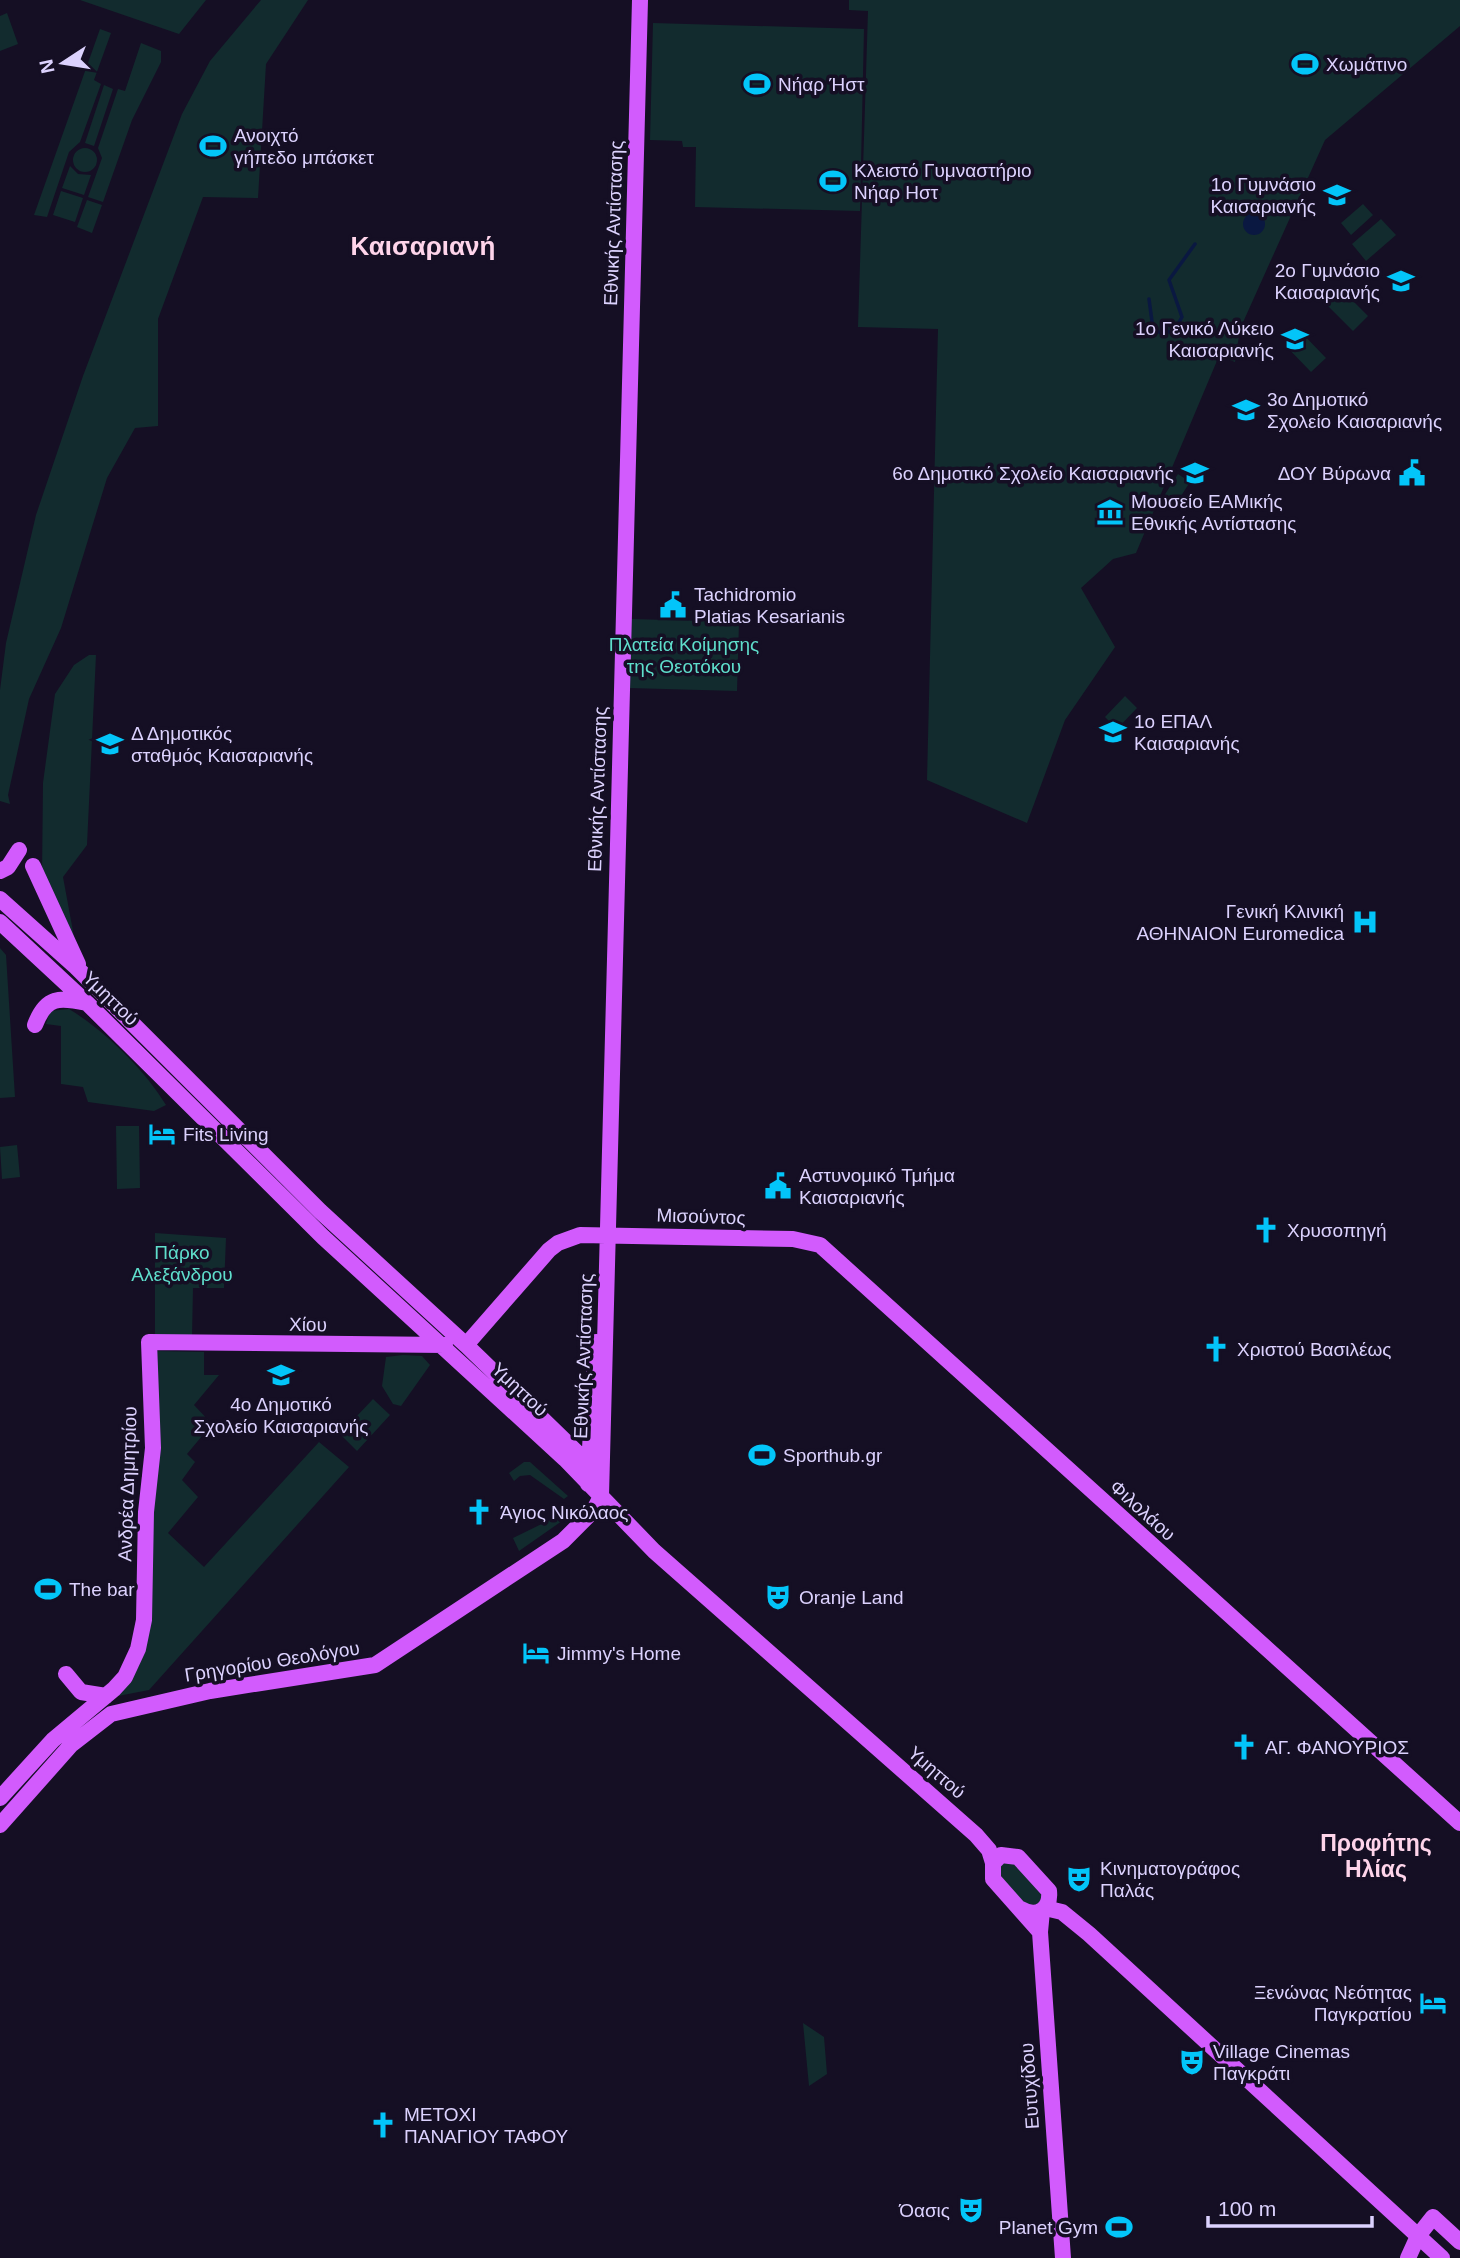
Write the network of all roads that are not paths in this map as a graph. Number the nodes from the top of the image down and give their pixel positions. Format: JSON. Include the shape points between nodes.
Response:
{"nodes":[{"id":1,"x":629,"y":0,"type":"edge"},
{"id":2,"x":640,"y":0,"type":"edge"},
{"id":3,"x":19,"y":850,"type":"dead end"},
{"id":4,"x":33,"y":866,"type":"dead end"},
{"id":5,"x":0,"y":871,"type":"edge"},
{"id":6,"x":0,"y":899,"type":"edge"},
{"id":7,"x":0,"y":922,"type":"edge"},
{"id":8,"x":84,"y":975,"type":"junction"},
{"id":9,"x":87,"y":1003,"type":"junction"},
{"id":10,"x":35,"y":1025,"type":"dead end"},
{"id":11,"x":603,"y":1234,"type":"junction"},
{"id":12,"x":793,"y":1239,"type":"joint"},
{"id":13,"x":149,"y":1342,"type":"joint"},
{"id":14,"x":466,"y":1345,"type":"junction"},
{"id":15,"x":441,"y":1346,"type":"junction"},
{"id":16,"x":590,"y":1424,"type":"junction"},
{"id":17,"x":555,"y":1432,"type":"junction"},
{"id":18,"x":592,"y":1474,"type":"junction"},
{"id":19,"x":601,"y":1496,"type":"junction"},
{"id":20,"x":66,"y":1674,"type":"dead end"},
{"id":21,"x":106,"y":1696,"type":"junction"},
{"id":22,"x":0,"y":1798,"type":"edge"},
{"id":23,"x":1460,"y":1823,"type":"edge"},
{"id":24,"x":0,"y":1825,"type":"edge"},
{"id":25,"x":993,"y":1863,"type":"junction"},
{"id":26,"x":1021,"y":1909,"type":"junction"},
{"id":27,"x":1044,"y":1910,"type":"junction"},
{"id":28,"x":1041,"y":1932,"type":"junction"},
{"id":29,"x":1418,"y":2236,"type":"junction"},
{"id":30,"x":1460,"y":2242,"type":"edge"},
{"id":31,"x":1063,"y":2258,"type":"edge"},
{"id":32,"x":1408,"y":2258,"type":"edge"},
{"id":33,"x":1442,"y":2258,"type":"edge"}],
"edges":[{"from":1,"to":11,"type":"main road","name":"Εθνικής Αντίστασης"},
{"from":2,"to":11,"type":"main road","name":"Εθνικής Αντίστασης"},
{"from":3,"to":5,"type":"main road"},
{"from":4,"to":8,"type":"main road"},
{"from":6,"to":8,"type":"main road","name":"Υμηττού"},
{"from":7,"to":9,"type":"main road","name":"Υμηττού"},
{"from":8,"to":14,"type":"main road","name":"Υμηττού","via":[[320,1211]]},
{"from":9,"to":10,"type":"main road","via":[[49,1003]]},
{"from":9,"to":15,"type":"main road","name":"Υμηττού","via":[[323,1237]]},
{"from":11,"to":12,"type":"main road","name":"Μισούντος"},
{"from":11,"to":14,"type":"main road","name":"Μισούντος","via":[[567,1239],[549,1250]]},
{"from":11,"to":16,"type":"main road","name":"Εθνικής Αντίστασης"},
{"from":11,"to":18,"type":"main road","name":"Εθνικής Αντίστασης"},
{"from":12,"to":23,"type":"main road","name":"Φιλολάου","via":[[830,1252]]},
{"from":13,"to":15,"type":"main road","name":"Χίου"},
{"from":13,"to":21,"type":"main road","name":"Ανδρέα Δημητρίου","via":[[153,1425],[144,1620],[133,1661]]},
{"from":14,"to":15,"type":"main road","name":"Χίου"},
{"from":14,"to":17,"type":"main road","name":"Υμηττού"},
{"from":15,"to":18,"type":"main road","name":"Υμηττού"},
{"from":16,"to":17,"type":"main road","via":[[576,1434]]},
{"from":16,"to":18,"type":"main road","name":"Εθνικής Αντίστασης"},
{"from":17,"to":18,"type":"main road","name":"Υμηττού"},
{"from":18,"to":19,"type":"main road","name":"Εθνικής Αντίστασης"},
{"from":19,"to":24,"type":"main road","name":"Γρηγορίου Θεολόγου","via":[[594,1510],[563,1541],[375,1665],[152,1702],[111,1714],[71,1745]]},
{"from":19,"to":25,"type":"main road","name":"Υμηττού","via":[[654,1550],[959,1819],[985,1844]]},
{"from":20,"to":21,"type":"main road","via":[[81,1692]]},
{"from":21,"to":22,"type":"main road","name":"Ανδρέα Δημητρίου","via":[[69,1726]]},
{"from":25,"to":26,"type":"main road","name":"Υμηττού","via":[[993,1879]]},
{"from":25,"to":27,"type":"main road","name":"Ευτυχίδου","via":[[1001,1855],[1018,1857],[1047,1886],[1050,1897]]},
{"from":26,"to":27,"type":"main road","via":[[1031,1913]]},
{"from":26,"to":28,"type":"main road","name":"Υμηττού"},
{"from":27,"to":28,"type":"main road","name":"Ευτυχίδου"},
{"from":27,"to":29,"type":"main road","via":[[1062,1912],[1089,1934]]},
{"from":28,"to":31,"type":"main road","name":"Ευτυχίδου"},
{"from":29,"to":30,"type":"main road","via":[[1433,2217]]},
{"from":29,"to":32,"type":"main road"},
{"from":29,"to":33,"type":"main road"}]}
